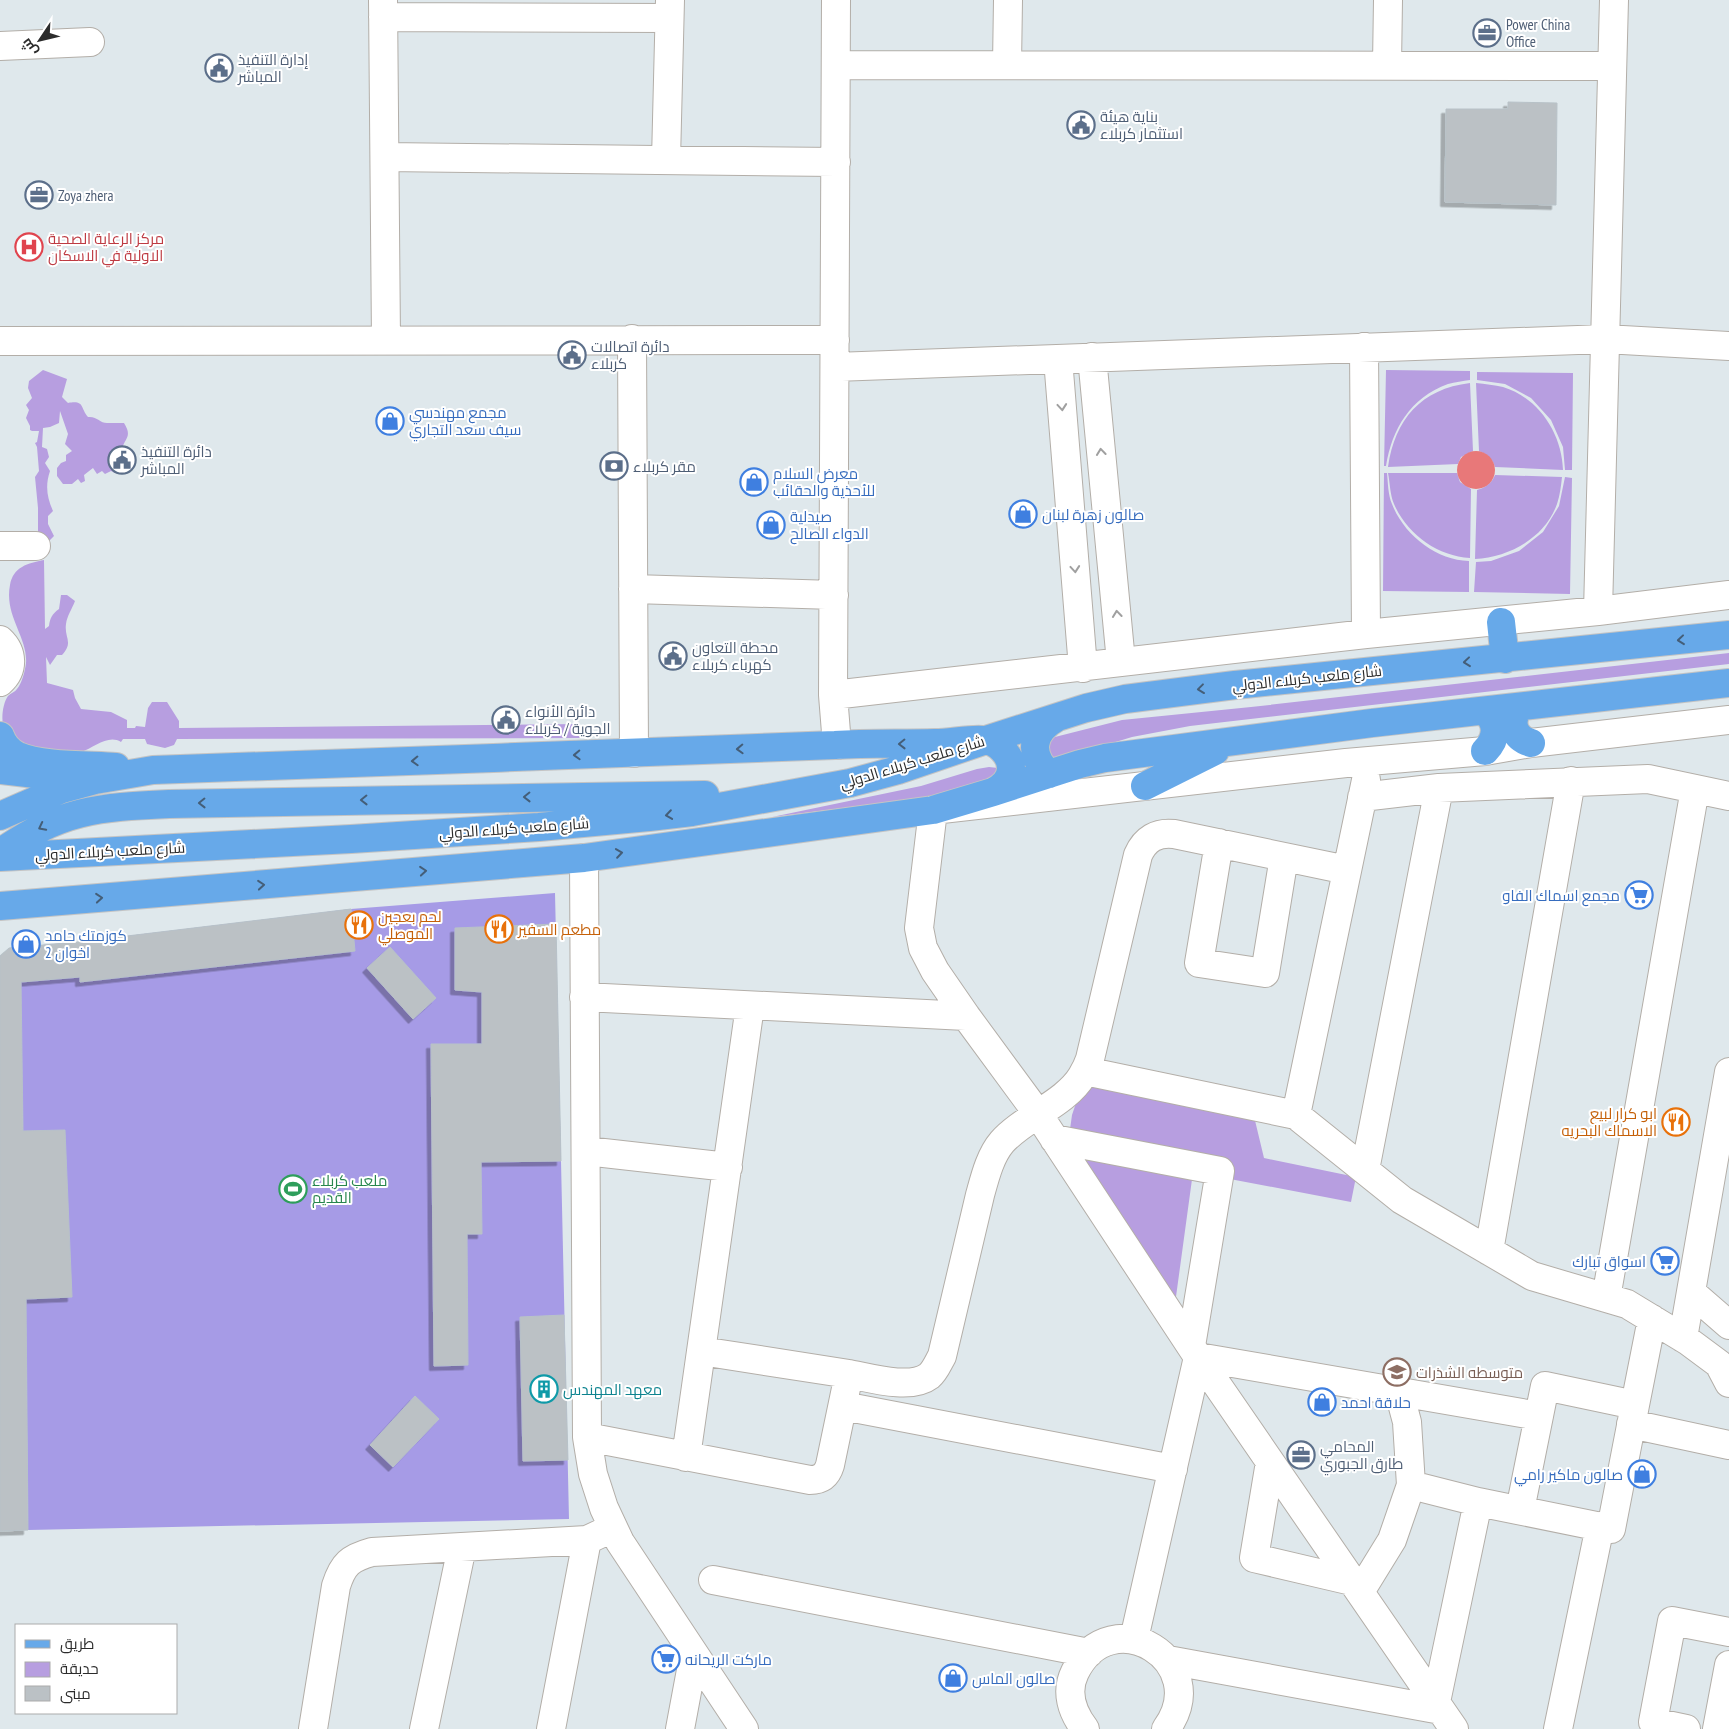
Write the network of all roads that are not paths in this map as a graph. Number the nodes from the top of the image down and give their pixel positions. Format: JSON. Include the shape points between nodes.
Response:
{"nodes":[{"id":1,"x":836,"y":0,"type":"edge"},
{"id":2,"x":1008,"y":0,"type":"edge"},
{"id":3,"x":1388,"y":0,"type":"edge"},
{"id":4,"x":1614,"y":0,"type":"edge"},
{"id":5,"x":383,"y":9,"type":"edge"},
{"id":6,"x":670,"y":9,"type":"edge"},
{"id":7,"x":90,"y":42,"type":"dead end"},
{"id":8,"x":0,"y":46,"type":"edge"},
{"id":9,"x":836,"y":65,"type":"junction"},
{"id":10,"x":1007,"y":65,"type":"junction"},
{"id":11,"x":1386,"y":65,"type":"junction"},
{"id":12,"x":1612,"y":66,"type":"junction"},
{"id":13,"x":385,"y":157,"type":"junction"},
{"id":14,"x":666,"y":160,"type":"junction"},
{"id":15,"x":836,"y":162,"type":"junction"},
{"id":16,"x":632,"y":339,"type":"junction"},
{"id":17,"x":1605,"y":339,"type":"junction"},
{"id":18,"x":386,"y":340,"type":"junction"},
{"id":19,"x":835,"y":340,"type":"junction"},
{"id":20,"x":0,"y":341,"type":"edge"},
{"id":21,"x":1729,"y":346,"type":"edge"},
{"id":22,"x":1364,"y":347,"type":"junction"},
{"id":23,"x":1092,"y":357,"type":"junction"},
{"id":24,"x":1058,"y":358,"type":"junction"},
{"id":25,"x":835,"y":367,"type":"junction"},
{"id":26,"x":0,"y":546,"type":"edge"},
{"id":27,"x":36,"y":546,"type":"dead end"},
{"id":28,"x":633,"y":589,"type":"junction"},
{"id":29,"x":834,"y":595,"type":"junction"},
{"id":30,"x":1729,"y":595,"type":"edge"},
{"id":31,"x":1598,"y":611,"type":"junction"},
{"id":32,"x":1501,"y":622,"type":"junction"},
{"id":33,"x":1366,"y":634,"type":"junction"},
{"id":34,"x":1729,"y":635,"type":"edge"},
{"id":35,"x":0,"y":640,"type":"edge"},
{"id":36,"x":1505,"y":659,"type":"junction"},
{"id":37,"x":1121,"y":662,"type":"junction"},
{"id":38,"x":1083,"y":668,"type":"junction"},
{"id":39,"x":0,"y":682,"type":"edge"},
{"id":40,"x":1729,"y":683,"type":"edge"},
{"id":41,"x":833,"y":695,"type":"junction"},
{"id":42,"x":1518,"y":708,"type":"junction"},
{"id":43,"x":1485,"y":712,"type":"junction"},
{"id":44,"x":1056,"y":718,"type":"junction"},
{"id":45,"x":1729,"y":720,"type":"edge"},
{"id":46,"x":0,"y":736,"type":"edge"},
{"id":47,"x":986,"y":740,"type":"junction"},
{"id":48,"x":1232,"y":742,"type":"junction"},
{"id":49,"x":1531,"y":743,"type":"junction"},
{"id":50,"x":837,"y":745,"type":"junction"},
{"id":51,"x":1485,"y":750,"type":"junction"},
{"id":52,"x":634,"y":753,"type":"junction"},
{"id":53,"x":1370,"y":761,"type":"junction"},
{"id":54,"x":0,"y":770,"type":"edge"},
{"id":55,"x":153,"y":770,"type":"junction"},
{"id":56,"x":1049,"y":774,"type":"junction"},
{"id":57,"x":113,"y":775,"type":"junction"},
{"id":58,"x":1572,"y":781,"type":"junction"},
{"id":59,"x":1145,"y":786,"type":"junction"},
{"id":60,"x":827,"y":787,"type":"junction"},
{"id":61,"x":1439,"y":788,"type":"junction"},
{"id":62,"x":1695,"y":789,"type":"junction"},
{"id":63,"x":993,"y":792,"type":"junction"},
{"id":64,"x":1729,"y":796,"type":"edge"},
{"id":65,"x":1362,"y":797,"type":"junction"},
{"id":66,"x":933,"y":810,"type":"junction"},
{"id":67,"x":0,"y":816,"type":"edge"},
{"id":68,"x":1219,"y":843,"type":"junction"},
{"id":69,"x":0,"y":853,"type":"edge"},
{"id":70,"x":0,"y":857,"type":"edge"},
{"id":71,"x":1284,"y":857,"type":"junction"},
{"id":72,"x":584,"y":858,"type":"junction"},
{"id":73,"x":1347,"y":870,"type":"junction"},
{"id":74,"x":50,"y":902,"type":"junction"},
{"id":75,"x":0,"y":906,"type":"edge"},
{"id":76,"x":0,"y":923,"type":"edge"},
{"id":77,"x":584,"y":997,"type":"junction"},
{"id":78,"x":750,"y":1006,"type":"junction"},
{"id":79,"x":966,"y":1016,"type":"junction"},
{"id":80,"x":1084,"y":1071,"type":"junction"},
{"id":81,"x":1729,"y":1072,"type":"edge"},
{"id":82,"x":1038,"y":1114,"type":"junction"},
{"id":83,"x":1296,"y":1114,"type":"junction"},
{"id":84,"x":1054,"y":1139,"type":"junction"},
{"id":85,"x":586,"y":1151,"type":"junction"},
{"id":86,"x":728,"y":1168,"type":"junction"},
{"id":87,"x":1365,"y":1170,"type":"junction"},
{"id":88,"x":1489,"y":1251,"type":"junction"},
{"id":89,"x":1690,"y":1292,"type":"junction"},
{"id":90,"x":1606,"y":1298,"type":"junction"},
{"id":91,"x":1652,"y":1319,"type":"junction"},
{"id":92,"x":1729,"y":1325,"type":"edge"},
{"id":93,"x":1683,"y":1338,"type":"junction"},
{"id":94,"x":701,"y":1351,"type":"junction"},
{"id":95,"x":1194,"y":1352,"type":"junction"},
{"id":96,"x":850,"y":1374,"type":"junction"},
{"id":97,"x":1729,"y":1383,"type":"edge"},
{"id":98,"x":1399,"y":1392,"type":"junction"},
{"id":99,"x":843,"y":1406,"type":"junction"},
{"id":100,"x":1633,"y":1414,"type":"junction"},
{"id":101,"x":1539,"y":1416,"type":"junction"},
{"id":102,"x":587,"y":1437,"type":"junction"},
{"id":103,"x":1729,"y":1445,"type":"edge"},
{"id":104,"x":686,"y":1457,"type":"junction"},
{"id":105,"x":1270,"y":1462,"type":"junction"},
{"id":106,"x":1173,"y":1469,"type":"junction"},
{"id":107,"x":1411,"y":1486,"type":"junction"},
{"id":108,"x":1478,"y":1502,"type":"junction"},
{"id":109,"x":1520,"y":1510,"type":"junction"},
{"id":110,"x":1600,"y":1526,"type":"junction"},
{"id":111,"x":613,"y":1528,"type":"junction"},
{"id":112,"x":587,"y":1540,"type":"junction"},
{"id":113,"x":462,"y":1547,"type":"junction"},
{"id":114,"x":714,"y":1580,"type":"dead end"},
{"id":115,"x":1356,"y":1586,"type":"junction"},
{"id":116,"x":1729,"y":1632,"type":"edge"},
{"id":117,"x":1134,"y":1639,"type":"junction"},
{"id":118,"x":1089,"y":1653,"type":"junction"},
{"id":119,"x":694,"y":1654,"type":"junction"},
{"id":120,"x":1168,"y":1660,"type":"junction"},
{"id":121,"x":1729,"y":1665,"type":"edge"},
{"id":122,"x":1444,"y":1714,"type":"edge"},
{"id":123,"x":1170,"y":1725,"type":"edge"},
{"id":124,"x":1652,"y":1726,"type":"edge"},
{"id":125,"x":313,"y":1729,"type":"edge"},
{"id":126,"x":424,"y":1729,"type":"edge"},
{"id":127,"x":551,"y":1729,"type":"edge"},
{"id":128,"x":680,"y":1729,"type":"edge"},
{"id":129,"x":744,"y":1729,"type":"edge"},
{"id":130,"x":1084,"y":1729,"type":"edge"},
{"id":131,"x":1558,"y":1729,"type":"edge"},
{"id":132,"x":1686,"y":1729,"type":"edge"},
{"id":133,"x":1717,"y":1729,"type":"edge"}],
"edges":[{"from":1,"to":9,"type":"street"},
{"from":2,"to":10,"type":"street"},
{"from":3,"to":11,"type":"street"},
{"from":4,"to":12,"type":"street"},
{"from":5,"to":6,"type":"street"},
{"from":5,"to":13,"type":"street"},
{"from":6,"to":14,"type":"street"},
{"from":7,"to":8,"type":"street"},
{"from":9,"to":10,"type":"street"},
{"from":9,"to":15,"type":"street"},
{"from":10,"to":11,"type":"street"},
{"from":11,"to":12,"type":"street"},
{"from":12,"to":17,"type":"street"},
{"from":13,"to":14,"type":"street"},
{"from":13,"to":18,"type":"street"},
{"from":14,"to":15,"type":"street"},
{"from":15,"to":19,"type":"street"},
{"from":16,"to":18,"type":"street"},
{"from":16,"to":19,"type":"street"},
{"from":16,"to":28,"type":"street"},
{"from":17,"to":21,"type":"street"},
{"from":17,"to":22,"type":"street"},
{"from":17,"to":31,"type":"street"},
{"from":18,"to":20,"type":"street"},
{"from":19,"to":25,"type":"street"},
{"from":22,"to":23,"type":"street"},
{"from":22,"to":33,"type":"street"},
{"from":23,"to":24,"type":"street"},
{"from":37,"to":23,"type":"street","one_way":true},
{"from":24,"to":25,"type":"street"},
{"from":24,"to":38,"type":"street","one_way":true},
{"from":25,"to":29,"type":"street"},
{"from":26,"to":27,"type":"street"},
{"from":28,"to":29,"type":"street"},
{"from":28,"to":52,"type":"street"},
{"from":29,"to":41,"type":"street"},
{"from":30,"to":31,"type":"street"},
{"from":31,"to":32,"type":"street"},
{"from":32,"to":33,"type":"street"},
{"from":32,"to":36,"type":"main road"},
{"from":33,"to":37,"type":"street"},
{"from":34,"to":36,"type":"main road","name":"شارع ملعب كربلاء الدولي","one_way":true},
{"from":35,"to":39,"type":"street","via":[[7,648],[10,666]]},
{"from":36,"to":44,"type":"main road","name":"شارع ملعب كربلاء الدولي","one_way":true,"via":[[1134,698]]},
{"from":37,"to":38,"type":"street"},
{"from":38,"to":41,"type":"street"},
{"from":40,"to":42,"type":"main road"},
{"from":41,"to":50,"type":"street"},
{"from":42,"to":43,"type":"main road"},
{"from":42,"to":49,"type":"main road","via":[[1514,730],[1524,741]]},
{"from":43,"to":48,"type":"main road"},
{"from":43,"to":51,"type":"main road","via":[[1495,728],[1493,741]]},
{"from":44,"to":47,"type":"main road","name":"شارع ملعب كربلاء الدولي"},
{"from":44,"to":56,"type":"main road","via":[[1040,730],[1036,739],[1037,759]]},
{"from":45,"to":49,"type":"street"},
{"from":46,"to":55,"type":"main road","via":[[9,750],[33,761]]},
{"from":47,"to":50,"type":"main road","one_way":true},
{"from":47,"to":60,"type":"main road","name":"شارع ملعب كربلاء الدولي","via":[[898,770]]},
{"from":47,"to":63,"type":"main road","via":[[1004,750],[1011,769],[1002,787]]},
{"from":48,"to":56,"type":"main road","via":[[1105,758]]},
{"from":48,"to":59,"type":"main road"},
{"from":49,"to":51,"type":"street"},
{"from":50,"to":52,"type":"main road","one_way":true},
{"from":51,"to":53,"type":"street"},
{"from":52,"to":55,"type":"main road","one_way":true},
{"from":53,"to":59,"type":"street"},
{"from":53,"to":65,"type":"street"},
{"from":54,"to":57,"type":"main road","via":[[33,774]]},
{"from":55,"to":57,"type":"main road"},
{"from":56,"to":63,"type":"main road"},
{"from":57,"to":67,"type":"main road","via":[[62,790]]},
{"from":58,"to":61,"type":"street"},
{"from":58,"to":62,"type":"street","via":[[1648,779]]},
{"from":58,"to":88,"type":"street"},
{"from":59,"to":66,"type":"street"},
{"from":60,"to":69,"type":"main road","one_way":true,"via":[[707,795],[119,806],[83,812],[45,825]]},
{"from":60,"to":70,"type":"main road","name":"شارع ملعب كربلاء الدولي","one_way":true,"via":[[692,812],[548,826]]},
{"from":61,"to":65,"type":"street"},
{"from":61,"to":87,"type":"street"},
{"from":62,"to":64,"type":"street"},
{"from":62,"to":90,"type":"street"},
{"from":63,"to":66,"type":"main road"},
{"from":65,"to":73,"type":"street"},
{"from":72,"to":66,"type":"main road","one_way":true},
{"from":66,"to":79,"type":"street","via":[[919,928],[923,948],[935,971]]},
{"from":68,"to":71,"type":"street"},
{"from":68,"to":71,"type":"street","via":[[1199,963],[1265,973]]},
{"from":68,"to":80,"type":"street","via":[[1167,833],[1152,837],[1141,848],[1100,1020]]},
{"from":71,"to":73,"type":"street"},
{"from":74,"to":72,"type":"main road","one_way":true},
{"from":72,"to":77,"type":"street"},
{"from":73,"to":83,"type":"street"},
{"from":74,"to":75,"type":"main road"},
{"from":74,"to":76,"type":"main road"},
{"from":77,"to":78,"type":"street"},
{"from":77,"to":85,"type":"street"},
{"from":78,"to":79,"type":"street"},
{"from":78,"to":86,"type":"street"},
{"from":79,"to":82,"type":"street"},
{"from":80,"to":82,"type":"street","via":[[1064,1096]]},
{"from":80,"to":83,"type":"street"},
{"from":81,"to":89,"type":"street"},
{"from":82,"to":84,"type":"street"},
{"from":82,"to":96,"type":"street","via":[[1002,1143],[988,1169],[942,1356],[934,1371],[914,1382]]},
{"from":83,"to":87,"type":"street"},
{"from":84,"to":95,"type":"street"},
{"from":84,"to":95,"type":"street","via":[[1220,1172]]},
{"from":85,"to":86,"type":"street"},
{"from":85,"to":102,"type":"street"},
{"from":86,"to":94,"type":"street"},
{"from":87,"to":88,"type":"street","via":[[1402,1200]]},
{"from":88,"to":90,"type":"street","via":[[1532,1276]]},
{"from":89,"to":92,"type":"street"},
{"from":89,"to":93,"type":"street"},
{"from":90,"to":91,"type":"street","via":[[1627,1304]]},
{"from":91,"to":93,"type":"street"},
{"from":91,"to":100,"type":"street"},
{"from":93,"to":97,"type":"street","via":[[1720,1364]]},
{"from":94,"to":96,"type":"street"},
{"from":94,"to":104,"type":"street"},
{"from":95,"to":98,"type":"street"},
{"from":95,"to":105,"type":"street"},
{"from":95,"to":106,"type":"street"},
{"from":96,"to":99,"type":"street"},
{"from":98,"to":101,"type":"street"},
{"from":98,"to":107,"type":"street","via":[[1407,1422]]},
{"from":99,"to":104,"type":"street","via":[[828,1470],[821,1479],[810,1480]]},
{"from":99,"to":106,"type":"street"},
{"from":100,"to":101,"type":"street","via":[[1545,1386]]},
{"from":100,"to":103,"type":"street"},
{"from":100,"to":110,"type":"street","via":[[1611,1529]]},
{"from":101,"to":109,"type":"street"},
{"from":102,"to":104,"type":"street"},
{"from":102,"to":111,"type":"street","via":[[593,1474]]},
{"from":105,"to":115,"type":"street"},
{"from":105,"to":115,"type":"street","via":[[1254,1558]]},
{"from":106,"to":117,"type":"street"},
{"from":107,"to":108,"type":"street"},
{"from":107,"to":115,"type":"street","via":[[1392,1540]]},
{"from":108,"to":109,"type":"street"},
{"from":108,"to":122,"type":"street"},
{"from":109,"to":110,"type":"street"},
{"from":110,"to":131,"type":"street"},
{"from":111,"to":112,"type":"street"},
{"from":111,"to":119,"type":"street"},
{"from":112,"to":113,"type":"street"},
{"from":112,"to":127,"type":"street"},
{"from":113,"to":125,"type":"street","via":[[372,1552],[358,1556],[344,1567],[336,1586]]},
{"from":113,"to":126,"type":"street"},
{"from":114,"to":118,"type":"street"},
{"from":115,"to":122,"type":"street"},
{"from":116,"to":124,"type":"street","via":[[1672,1621]]},
{"from":117,"to":118,"type":"street","via":[[1114,1639]]},
{"from":117,"to":120,"type":"street","via":[[1153,1646]]},
{"from":118,"to":130,"type":"street","via":[[1081,1660],[1072,1679],[1070,1699],[1076,1718]]},
{"from":119,"to":128,"type":"street"},
{"from":119,"to":129,"type":"street"},
{"from":120,"to":122,"type":"street"},
{"from":120,"to":123,"type":"street","via":[[1178,1678],[1179,1698]]},
{"from":121,"to":133,"type":"street"},
{"from":124,"to":132,"type":"street"}]}
